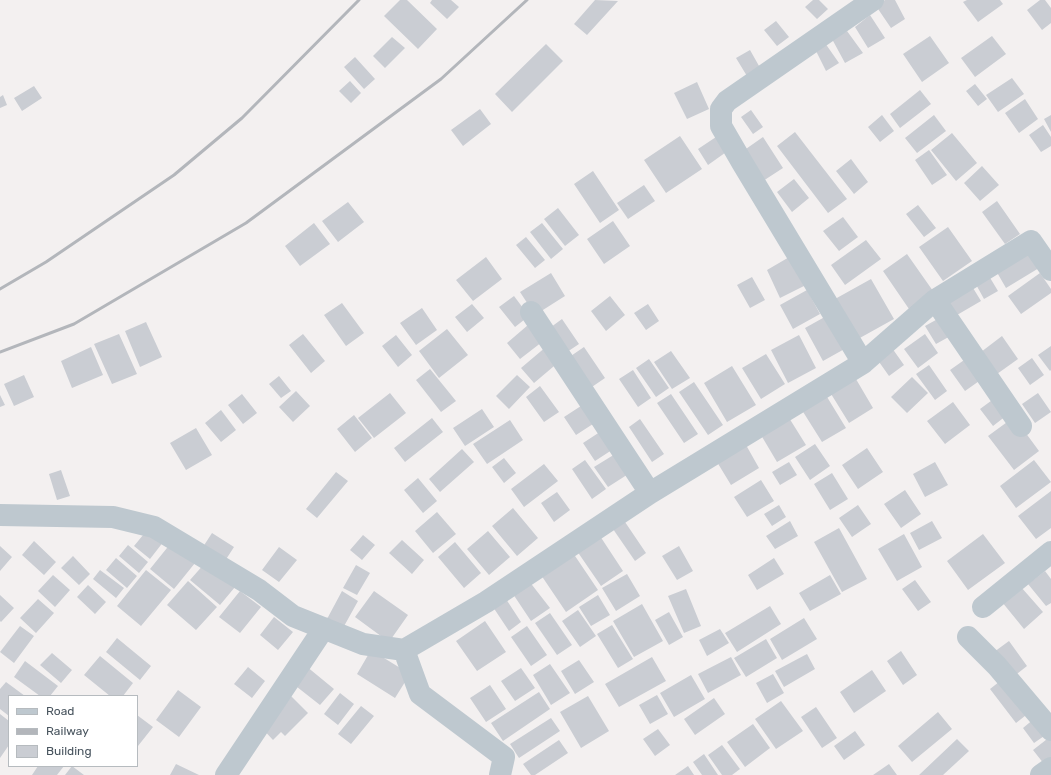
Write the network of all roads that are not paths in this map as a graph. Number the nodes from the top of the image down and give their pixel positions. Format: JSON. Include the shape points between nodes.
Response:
{"nodes":[{"id":1,"x":873,"y":0,"type":"edge"},
{"id":2,"x":1051,"y":270,"type":"edge"},
{"id":3,"x":936,"y":300,"type":"junction"},
{"id":4,"x":531,"y":312,"type":"dead end"},
{"id":5,"x":864,"y":363,"type":"junction"},
{"id":6,"x":1021,"y":426,"type":"dead end"},
{"id":7,"x":650,"y":493,"type":"junction"},
{"id":8,"x":0,"y":515,"type":"edge"},
{"id":9,"x":1051,"y":552,"type":"edge"},
{"id":10,"x":983,"y":607,"type":"dead end"},
{"id":11,"x":324,"y":628,"type":"junction"},
{"id":12,"x":968,"y":637,"type":"dead end"},
{"id":13,"x":404,"y":650,"type":"junction"},
{"id":14,"x":1051,"y":730,"type":"edge"},
{"id":15,"x":1051,"y":768,"type":"edge"},
{"id":16,"x":226,"y":775,"type":"edge"},
{"id":17,"x":500,"y":775,"type":"edge"},
{"id":18,"x":1041,"y":775,"type":"edge"}],
"edges":[{"from":1,"to":5,"type":"street","via":[[727,101],[721,109],[721,126]]},
{"from":2,"to":3,"type":"street","via":[[1031,241]]},
{"from":3,"to":5,"type":"street"},
{"from":3,"to":6,"type":"street"},
{"from":4,"to":7,"type":"street"},
{"from":5,"to":7,"type":"street"},
{"from":7,"to":13,"type":"street","via":[[486,602]]},
{"from":8,"to":11,"type":"street","via":[[113,518],[154,527],[259,590],[293,616]]},
{"from":9,"to":10,"type":"street"},
{"from":11,"to":13,"type":"street","via":[[363,644]]},
{"from":11,"to":16,"type":"street"},
{"from":12,"to":14,"type":"street","via":[[997,666]]},
{"from":13,"to":17,"type":"street","via":[[420,694],[504,757]]},
{"from":15,"to":18,"type":"street"}]}
